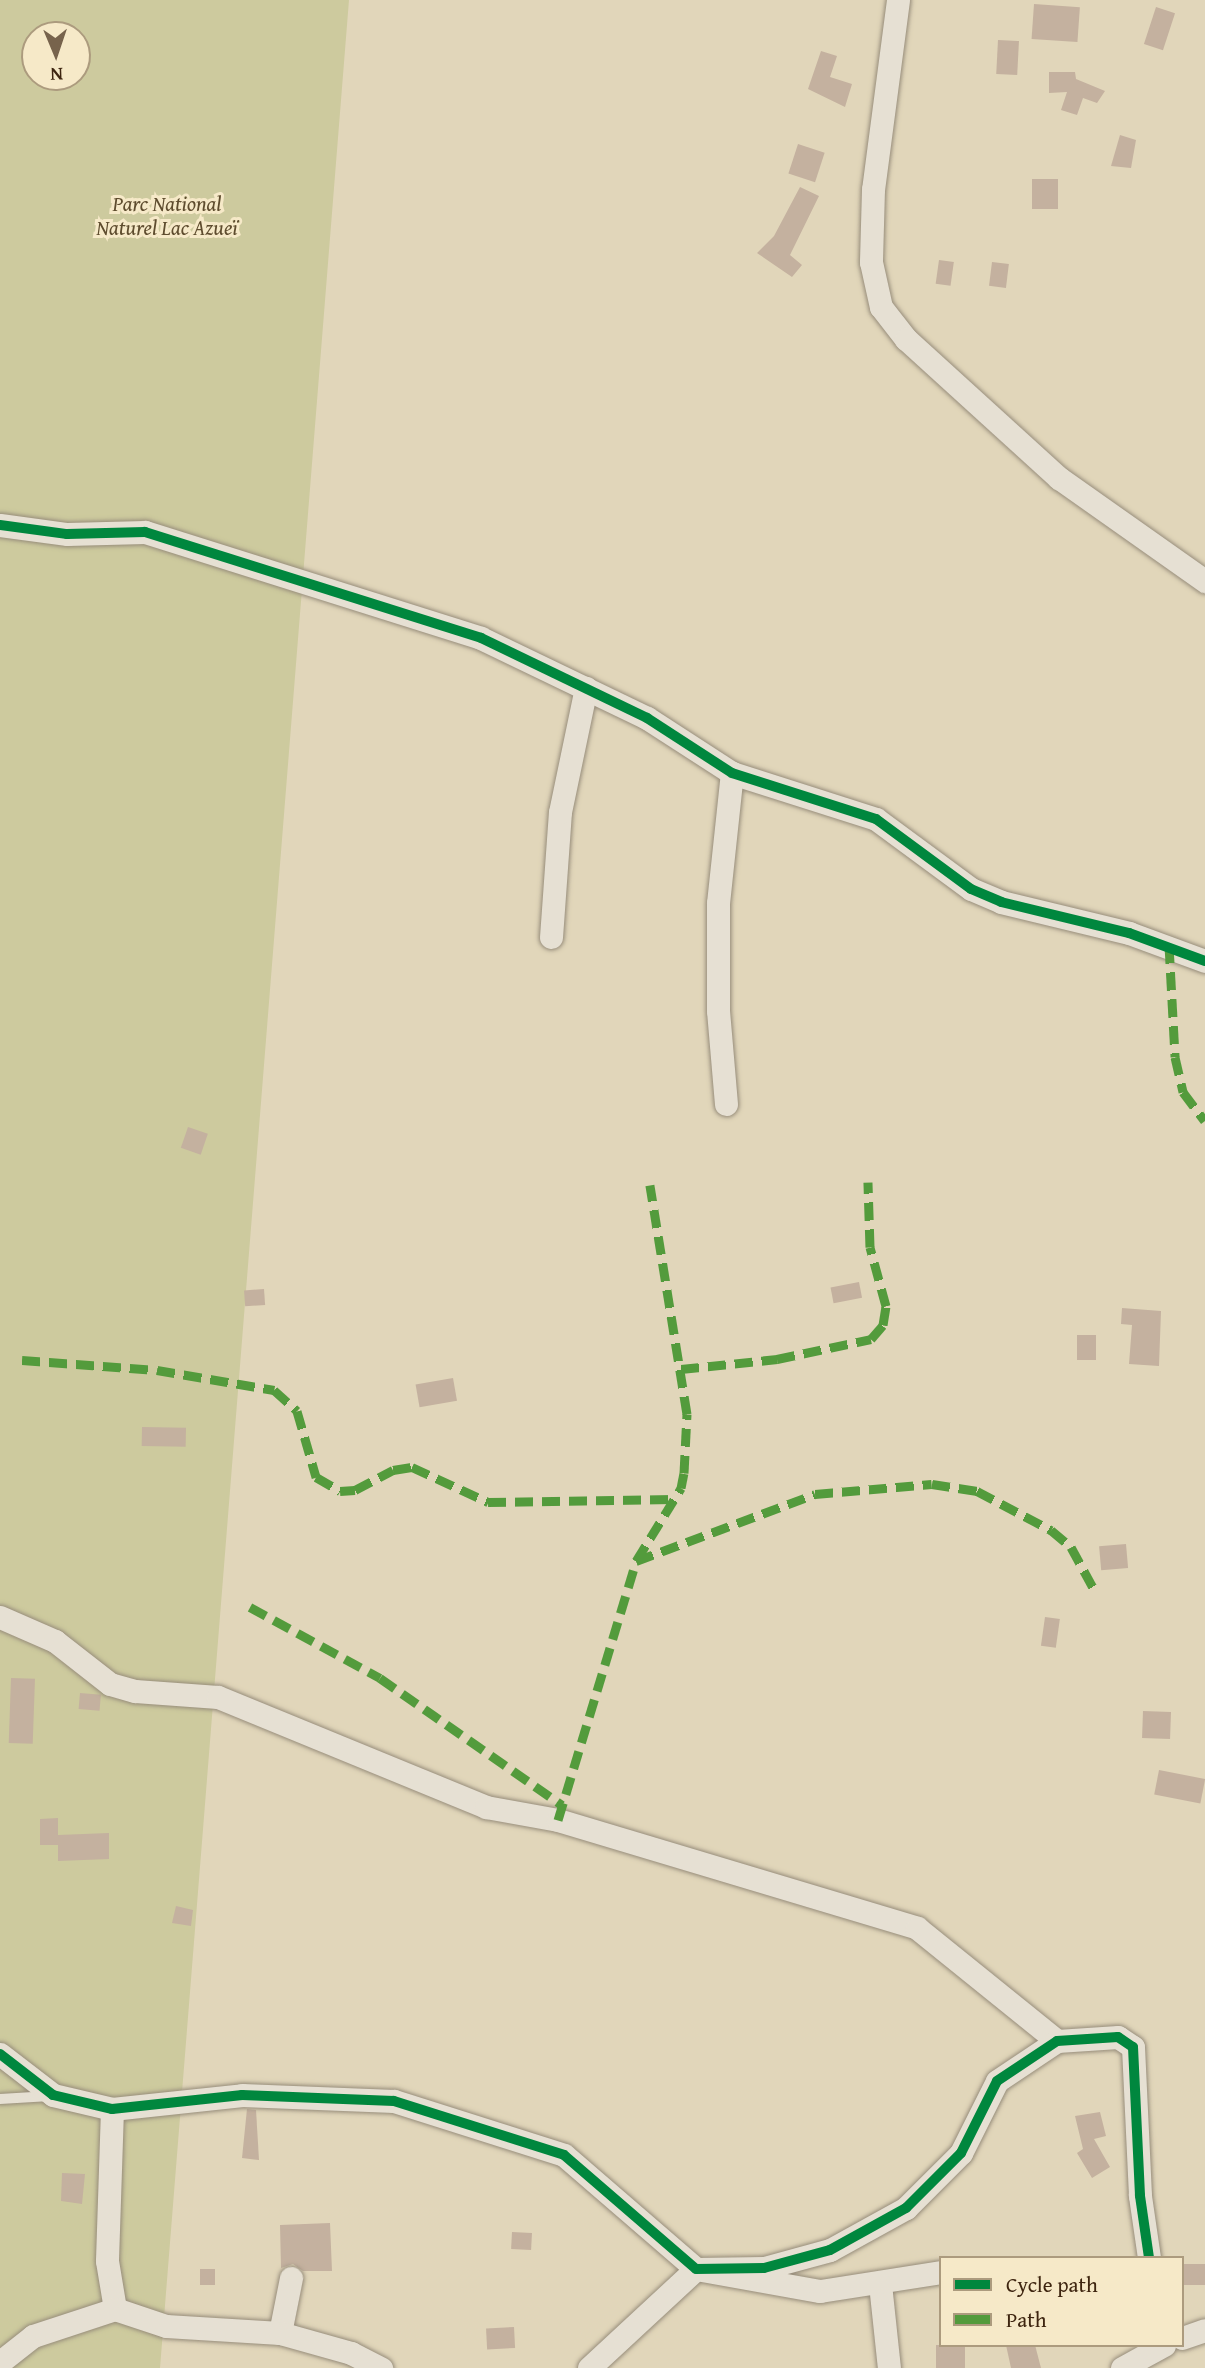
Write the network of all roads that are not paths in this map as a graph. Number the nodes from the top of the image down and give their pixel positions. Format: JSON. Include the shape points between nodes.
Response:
{"nodes":[{"id":1,"x":898,"y":0,"type":"edge"},
{"id":2,"x":0,"y":525,"type":"edge"},
{"id":3,"x":1205,"y":581,"type":"edge"},
{"id":4,"x":586,"y":688,"type":"junction"},
{"id":5,"x":732,"y":773,"type":"junction"},
{"id":6,"x":551,"y":937,"type":"dead end"},
{"id":7,"x":1205,"y":961,"type":"edge"},
{"id":8,"x":726,"y":1104,"type":"dead end"},
{"id":9,"x":0,"y":1617,"type":"edge"},
{"id":10,"x":1057,"y":2041,"type":"junction"},
{"id":11,"x":0,"y":2054,"type":"edge"},
{"id":12,"x":52,"y":2095,"type":"junction"},
{"id":13,"x":0,"y":2099,"type":"edge"},
{"id":14,"x":112,"y":2109,"type":"junction"},
{"id":15,"x":1149,"y":2256,"type":"edge"},
{"id":16,"x":696,"y":2269,"type":"junction"},
{"id":17,"x":939,"y":2272,"type":"edge"},
{"id":18,"x":291,"y":2278,"type":"dead end"},
{"id":19,"x":880,"y":2284,"type":"junction"},
{"id":20,"x":115,"y":2309,"type":"junction"},
{"id":21,"x":1205,"y":2330,"type":"edge"},
{"id":22,"x":280,"y":2333,"type":"junction"},
{"id":23,"x":1184,"y":2338,"type":"edge"},
{"id":24,"x":1162,"y":2347,"type":"edge"},
{"id":25,"x":0,"y":2362,"type":"edge"},
{"id":26,"x":381,"y":2368,"type":"edge"},
{"id":27,"x":589,"y":2368,"type":"edge"},
{"id":28,"x":889,"y":2368,"type":"edge"},
{"id":29,"x":1123,"y":2368,"type":"edge"}],
"edges":[{"from":1,"to":3,"type":"street","via":[[873,189],[872,262],[881,307],[906,340],[1059,478]]},
{"from":2,"to":4,"type":"street","via":[[67,534],[145,532],[481,638]]},
{"from":4,"to":5,"type":"street","via":[[647,718]]},
{"from":4,"to":6,"type":"street","via":[[560,811]]},
{"from":5,"to":7,"type":"street","via":[[876,819],[971,889],[1002,902],[1129,933]]},
{"from":5,"to":8,"type":"street","via":[[718,903],[718,1011]]},
{"from":9,"to":10,"type":"street","via":[[55,1641],[110,1684],[135,1691],[218,1697],[486,1807],[558,1820],[917,1928]]},
{"from":10,"to":15,"type":"street","via":[[1118,2037],[1133,2047],[1140,2196]]},
{"from":10,"to":16,"type":"street","via":[[997,2081],[961,2153],[906,2208],[800,2262],[764,2269]]},
{"from":11,"to":12,"type":"street"},
{"from":12,"to":13,"type":"lane"},
{"from":12,"to":14,"type":"street"},
{"from":14,"to":16,"type":"street","via":[[242,2095],[394,2101],[564,2155]]},
{"from":14,"to":20,"type":"street","via":[[107,2261]]},
{"from":16,"to":19,"type":"street","via":[[820,2291]]},
{"from":16,"to":27,"type":"street"},
{"from":17,"to":19,"type":"street"},
{"from":18,"to":22,"type":"street"},
{"from":19,"to":28,"type":"street"},
{"from":20,"to":22,"type":"street","via":[[166,2326]]},
{"from":20,"to":25,"type":"street","via":[[33,2336]]},
{"from":21,"to":23,"type":"street"},
{"from":22,"to":26,"type":"street","via":[[351,2353]]},
{"from":24,"to":29,"type":"street"}]}
